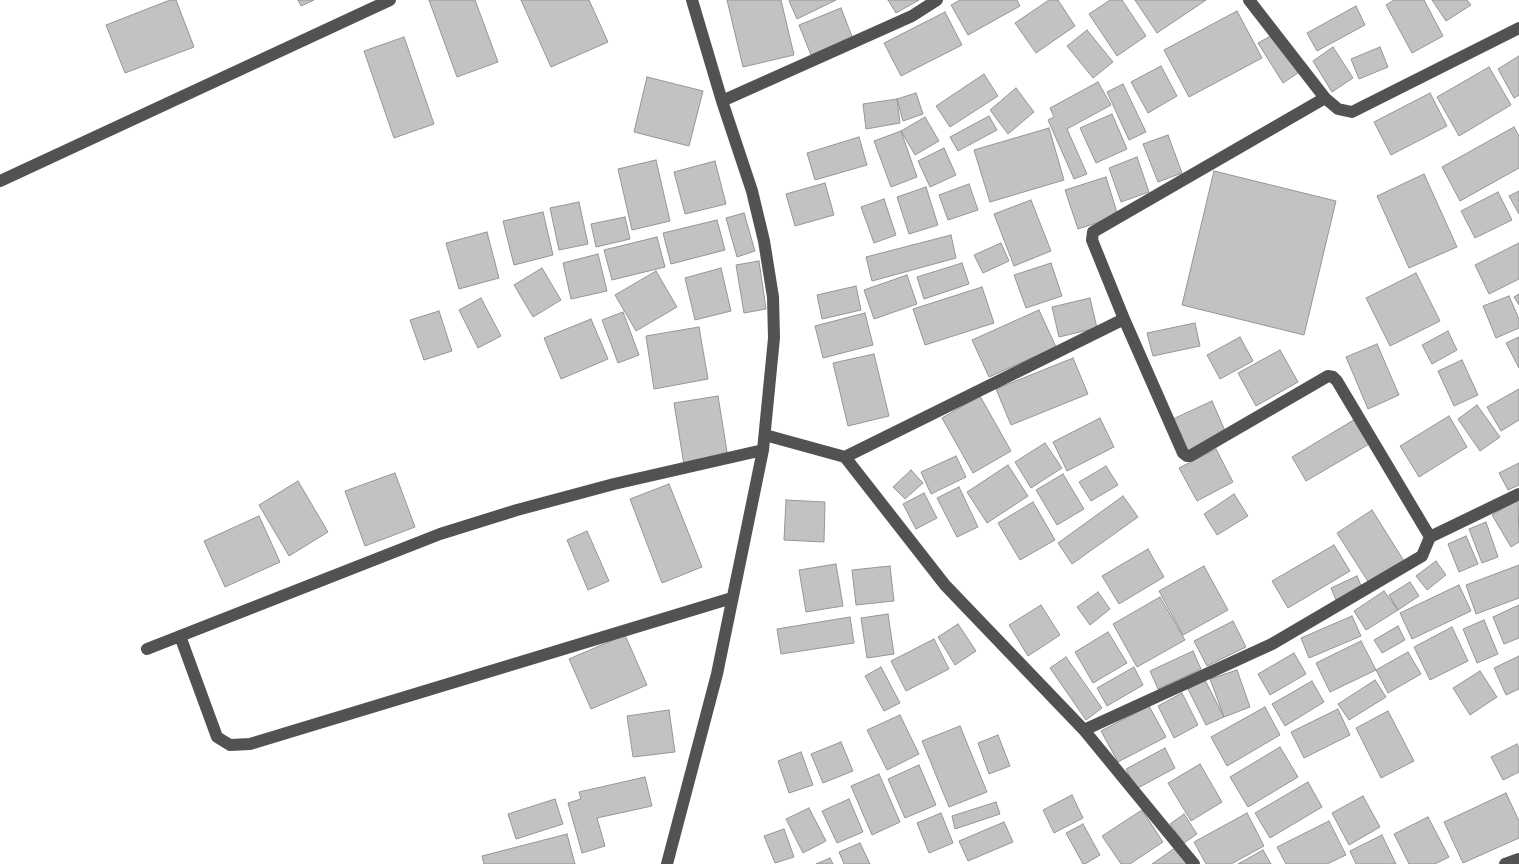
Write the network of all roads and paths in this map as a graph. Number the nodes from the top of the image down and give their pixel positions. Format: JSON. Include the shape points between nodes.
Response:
{"nodes":[{"id":1,"x":390,"y":0,"type":"edge"},
{"id":2,"x":692,"y":0,"type":"edge"},
{"id":3,"x":937,"y":0,"type":"edge"},
{"id":4,"x":1249,"y":0,"type":"edge"},
{"id":5,"x":1519,"y":28,"type":"edge"},
{"id":6,"x":1325,"y":98,"type":"junction"},
{"id":7,"x":722,"y":101,"type":"junction"},
{"id":8,"x":0,"y":181,"type":"edge"},
{"id":9,"x":1124,"y":319,"type":"junction"},
{"id":10,"x":765,"y":435,"type":"junction"},
{"id":11,"x":763,"y":450,"type":"junction"},
{"id":12,"x":845,"y":457,"type":"junction"},
{"id":13,"x":1519,"y":494,"type":"edge"},
{"id":14,"x":1430,"y":537,"type":"junction"},
{"id":15,"x":732,"y":598,"type":"junction"},
{"id":16,"x":180,"y":636,"type":"junction"},
{"id":17,"x":147,"y":649,"type":"dead end"},
{"id":18,"x":1084,"y":730,"type":"junction"},
{"id":19,"x":1519,"y":859,"type":"edge"},
{"id":20,"x":667,"y":864,"type":"edge"},
{"id":21,"x":1194,"y":864,"type":"edge"},
{"id":22,"x":1506,"y":864,"type":"edge"}],
"edges":[{"from":1,"to":8,"type":"street"},
{"from":2,"to":7,"type":"street"},
{"from":3,"to":7,"type":"street","via":[[912,16]]},
{"from":4,"to":6,"type":"street"},
{"from":5,"to":6,"type":"street","via":[[1352,112],[1338,109]]},
{"from":6,"to":9,"type":"street","via":[[1093,232],[1092,240]]},
{"from":7,"to":10,"type":"street","via":[[752,190],[773,297],[774,338]]},
{"from":9,"to":12,"type":"street"},
{"from":9,"to":14,"type":"street","via":[[1186,456],[1328,376],[1333,377]]},
{"from":10,"to":11,"type":"street"},
{"from":10,"to":12,"type":"street"},
{"from":11,"to":15,"type":"street"},
{"from":11,"to":16,"type":"street","via":[[614,484],[440,534]]},
{"from":12,"to":18,"type":"street","via":[[945,585]]},
{"from":13,"to":14,"type":"street"},
{"from":14,"to":18,"type":"street","via":[[1422,556],[1272,644]]},
{"from":15,"to":16,"type":"street","via":[[250,744],[230,745],[217,738]]},
{"from":15,"to":20,"type":"street","via":[[717,674]]},
{"from":16,"to":17,"type":"street"},
{"from":18,"to":21,"type":"street"},
{"from":19,"to":22,"type":"street"}]}
